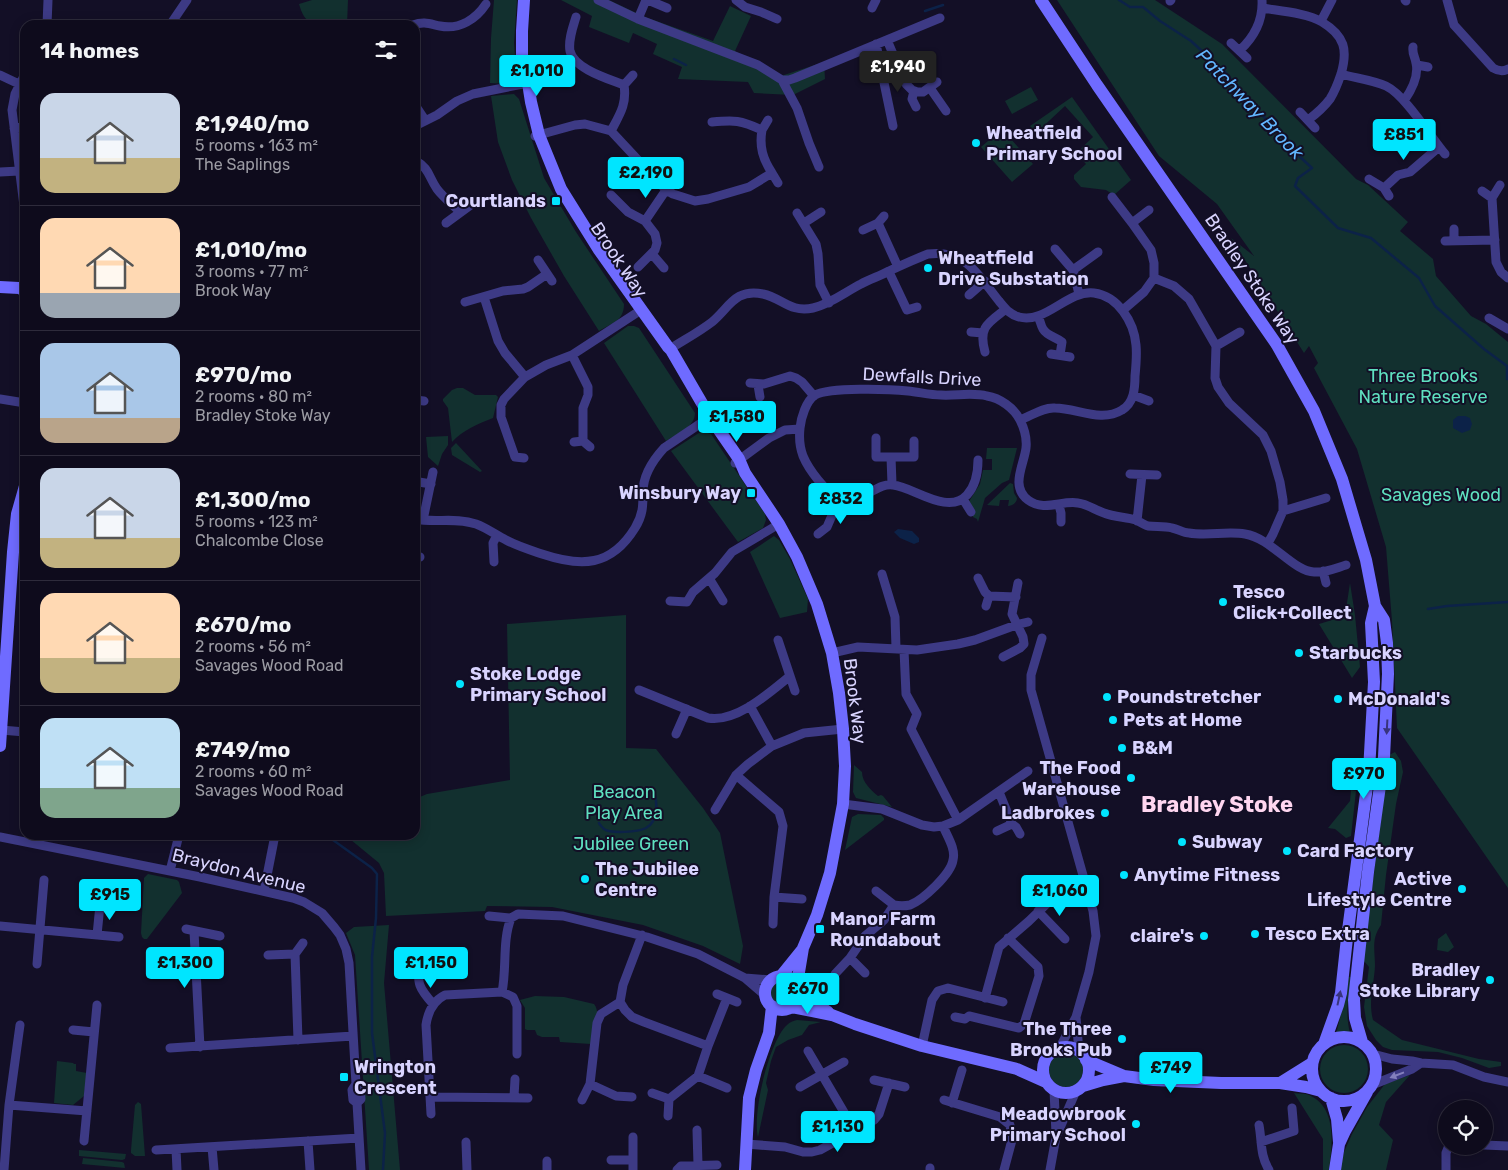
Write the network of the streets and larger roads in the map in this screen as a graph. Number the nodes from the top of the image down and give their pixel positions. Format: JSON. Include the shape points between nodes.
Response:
{"nodes":[{"id":1,"x":48,"y":0,"type":"edge"},
{"id":2,"x":524,"y":0,"type":"edge"},
{"id":3,"x":598,"y":0,"type":"edge"},
{"id":4,"x":647,"y":0,"type":"edge"},
{"id":5,"x":736,"y":0,"type":"edge"},
{"id":6,"x":1041,"y":0,"type":"edge"},
{"id":7,"x":1332,"y":0,"type":"edge"},
{"id":8,"x":1447,"y":0,"type":"edge"},
{"id":9,"x":182,"y":2,"type":"edge"},
{"id":10,"x":486,"y":4,"type":"dead end"},
{"id":11,"x":1262,"y":4,"type":"edge"},
{"id":12,"x":667,"y":8,"type":"dead end"},
{"id":13,"x":940,"y":18,"type":"dead end"},
{"id":14,"x":638,"y":19,"type":"junction"},
{"id":15,"x":47,"y":20,"type":"edge"},
{"id":16,"x":173,"y":20,"type":"edge"},
{"id":17,"x":777,"y":20,"type":"dead end"},
{"id":18,"x":572,"y":21,"type":"dead end"},
{"id":19,"x":1321,"y":21,"type":"junction"},
{"id":20,"x":420,"y":23,"type":"edge"},
{"id":21,"x":886,"y":40,"type":"junction"},
{"id":22,"x":1231,"y":43,"type":"dead end"},
{"id":23,"x":876,"y":44,"type":"junction"},
{"id":24,"x":1413,"y":47,"type":"dead end"},
{"id":25,"x":1240,"y":50,"type":"junction"},
{"id":26,"x":1247,"y":58,"type":"dead end"},
{"id":27,"x":1417,"y":65,"type":"junction"},
{"id":28,"x":1428,"y":67,"type":"dead end"},
{"id":29,"x":585,"y":69,"type":"junction"},
{"id":30,"x":1508,"y":69,"type":"edge"},
{"id":31,"x":1341,"y":74,"type":"junction"},
{"id":32,"x":0,"y":75,"type":"edge"},
{"id":33,"x":633,"y":75,"type":"dead end"},
{"id":34,"x":580,"y":78,"type":"dead end"},
{"id":35,"x":782,"y":80,"type":"junction"},
{"id":36,"x":19,"y":84,"type":"joint"},
{"id":37,"x":525,"y":84,"type":"junction"},
{"id":38,"x":624,"y":85,"type":"junction"},
{"id":39,"x":914,"y":91,"type":"junction"},
{"id":40,"x":1404,"y":101,"type":"junction"},
{"id":41,"x":916,"y":106,"type":"dead end"},
{"id":42,"x":946,"y":111,"type":"dead end"},
{"id":43,"x":420,"y":112,"type":"edge"},
{"id":44,"x":1300,"y":112,"type":"dead end"},
{"id":45,"x":425,"y":120,"type":"junction"},
{"id":46,"x":768,"y":120,"type":"dead end"},
{"id":47,"x":1308,"y":120,"type":"junction"},
{"id":48,"x":712,"y":122,"type":"dead end"},
{"id":49,"x":420,"y":123,"type":"edge"},
{"id":50,"x":893,"y":126,"type":"dead end"},
{"id":51,"x":20,"y":127,"type":"edge"},
{"id":52,"x":14,"y":128,"type":"junction"},
{"id":53,"x":1315,"y":128,"type":"dead end"},
{"id":54,"x":762,"y":130,"type":"junction"},
{"id":55,"x":611,"y":131,"type":"junction"},
{"id":56,"x":536,"y":136,"type":"junction"},
{"id":57,"x":420,"y":163,"type":"edge"},
{"id":58,"x":819,"y":167,"type":"dead end"},
{"id":59,"x":19,"y":171,"type":"junction"},
{"id":60,"x":0,"y":172,"type":"edge"},
{"id":61,"x":772,"y":173,"type":"junction"},
{"id":62,"x":20,"y":178,"type":"edge"},
{"id":63,"x":1369,"y":180,"type":"dead end"},
{"id":64,"x":778,"y":183,"type":"dead end"},
{"id":65,"x":1500,"y":185,"type":"dead end"},
{"id":66,"x":1384,"y":188,"type":"junction"},
{"id":67,"x":666,"y":190,"type":"junction"},
{"id":68,"x":1482,"y":191,"type":"dead end"},
{"id":69,"x":611,"y":195,"type":"dead end"},
{"id":70,"x":1389,"y":196,"type":"dead end"},
{"id":71,"x":1112,"y":197,"type":"dead end"},
{"id":72,"x":1492,"y":198,"type":"junction"},
{"id":73,"x":476,"y":201,"type":"dead end"},
{"id":74,"x":1149,"y":210,"type":"dead end"},
{"id":75,"x":460,"y":212,"type":"junction"},
{"id":76,"x":821,"y":212,"type":"dead end"},
{"id":77,"x":797,"y":213,"type":"dead end"},
{"id":78,"x":645,"y":221,"type":"junction"},
{"id":79,"x":446,"y":223,"type":"dead end"},
{"id":80,"x":804,"y":223,"type":"junction"},
{"id":81,"x":1132,"y":223,"type":"junction"},
{"id":82,"x":1454,"y":229,"type":"dead end"},
{"id":83,"x":863,"y":230,"type":"dead end"},
{"id":84,"x":1495,"y":240,"type":"junction"},
{"id":85,"x":1055,"y":248,"type":"dead end"},
{"id":86,"x":1098,"y":252,"type":"dead end"},
{"id":87,"x":652,"y":254,"type":"junction"},
{"id":88,"x":538,"y":260,"type":"dead end"},
{"id":89,"x":638,"y":267,"type":"dead end"},
{"id":90,"x":898,"y":267,"type":"junction"},
{"id":91,"x":664,"y":268,"type":"dead end"},
{"id":92,"x":1073,"y":270,"type":"junction"},
{"id":93,"x":889,"y":272,"type":"junction"},
{"id":94,"x":1154,"y":278,"type":"junction"},
{"id":95,"x":1508,"y":278,"type":"edge"},
{"id":96,"x":984,"y":281,"type":"junction"},
{"id":97,"x":0,"y":287,"type":"edge"},
{"id":98,"x":20,"y":288,"type":"edge"},
{"id":99,"x":969,"y":294,"type":"dead end"},
{"id":100,"x":1079,"y":294,"type":"junction"},
{"id":101,"x":484,"y":297,"type":"junction"},
{"id":102,"x":465,"y":302,"type":"dead end"},
{"id":103,"x":829,"y":303,"type":"junction"},
{"id":104,"x":917,"y":307,"type":"dead end"},
{"id":105,"x":1006,"y":309,"type":"junction"},
{"id":106,"x":1123,"y":310,"type":"junction"},
{"id":107,"x":638,"y":312,"type":"junction"},
{"id":108,"x":1038,"y":316,"type":"junction"},
{"id":109,"x":1489,"y":318,"type":"dead end"},
{"id":110,"x":1508,"y":329,"type":"edge"},
{"id":111,"x":970,"y":332,"type":"dead end"},
{"id":112,"x":1240,"y":332,"type":"dead end"},
{"id":113,"x":983,"y":333,"type":"junction"},
{"id":114,"x":1216,"y":346,"type":"junction"},
{"id":115,"x":667,"y":351,"type":"junction"},
{"id":116,"x":985,"y":352,"type":"dead end"},
{"id":117,"x":572,"y":355,"type":"junction"},
{"id":118,"x":1070,"y":357,"type":"dead end"},
{"id":119,"x":525,"y":377,"type":"junction"},
{"id":120,"x":1133,"y":395,"type":"junction"},
{"id":121,"x":814,"y":396,"type":"junction"},
{"id":122,"x":760,"y":397,"type":"dead end"},
{"id":123,"x":0,"y":399,"type":"edge"},
{"id":124,"x":1149,"y":401,"type":"dead end"},
{"id":125,"x":20,"y":402,"type":"edge"},
{"id":126,"x":708,"y":419,"type":"junction"},
{"id":127,"x":1020,"y":420,"type":"junction"},
{"id":128,"x":800,"y":429,"type":"junction"},
{"id":129,"x":876,"y":438,"type":"dead end"},
{"id":130,"x":914,"y":441,"type":"dead end"},
{"id":131,"x":582,"y":443,"type":"dead end"},
{"id":132,"x":891,"y":457,"type":"junction"},
{"id":133,"x":517,"y":460,"type":"dead end"},
{"id":134,"x":978,"y":460,"type":"dead end"},
{"id":135,"x":737,"y":461,"type":"junction"},
{"id":136,"x":433,"y":472,"type":"dead end"},
{"id":137,"x":1130,"y":474,"type":"dead end"},
{"id":138,"x":1142,"y":475,"type":"junction"},
{"id":139,"x":1157,"y":475,"type":"dead end"},
{"id":140,"x":420,"y":482,"type":"edge"},
{"id":141,"x":430,"y":484,"type":"junction"},
{"id":142,"x":892,"y":484,"type":"junction"},
{"id":143,"x":840,"y":497,"type":"junction"},
{"id":144,"x":1326,"y":498,"type":"dead end"},
{"id":145,"x":963,"y":499,"type":"junction"},
{"id":146,"x":20,"y":504,"type":"edge"},
{"id":147,"x":1059,"y":505,"type":"junction"},
{"id":148,"x":972,"y":512,"type":"dead end"},
{"id":149,"x":1283,"y":512,"type":"junction"},
{"id":150,"x":420,"y":516,"type":"edge"},
{"id":151,"x":420,"y":519,"type":"edge"},
{"id":152,"x":1137,"y":520,"type":"junction"},
{"id":153,"x":1061,"y":522,"type":"dead end"},
{"id":154,"x":779,"y":524,"type":"junction"},
{"id":155,"x":497,"y":534,"type":"junction"},
{"id":156,"x":818,"y":534,"type":"dead end"},
{"id":157,"x":1268,"y":543,"type":"junction"},
{"id":158,"x":483,"y":549,"type":"dead end"},
{"id":159,"x":493,"y":549,"type":"junction"},
{"id":160,"x":494,"y":562,"type":"dead end"},
{"id":161,"x":1346,"y":565,"type":"dead end"},
{"id":162,"x":1323,"y":571,"type":"junction"},
{"id":163,"x":882,"y":574,"type":"dead end"},
{"id":164,"x":709,"y":578,"type":"junction"},
{"id":165,"x":978,"y":578,"type":"dead end"},
{"id":166,"x":1018,"y":583,"type":"dead end"},
{"id":167,"x":1326,"y":583,"type":"dead end"},
{"id":168,"x":989,"y":596,"type":"junction"},
{"id":169,"x":1016,"y":597,"type":"junction"},
{"id":170,"x":670,"y":601,"type":"dead end"},
{"id":171,"x":723,"y":601,"type":"dead end"},
{"id":172,"x":986,"y":606,"type":"dead end"},
{"id":173,"x":1375,"y":606,"type":"junction"},
{"id":174,"x":4,"y":613,"type":"edge"},
{"id":175,"x":1028,"y":622,"type":"dead end"},
{"id":176,"x":1016,"y":625,"type":"junction"},
{"id":177,"x":1042,"y":638,"type":"dead end"},
{"id":178,"x":778,"y":640,"type":"dead end"},
{"id":179,"x":900,"y":649,"type":"junction"},
{"id":180,"x":832,"y":653,"type":"junction"},
{"id":181,"x":1003,"y":657,"type":"dead end"},
{"id":182,"x":790,"y":676,"type":"junction"},
{"id":183,"x":639,"y":690,"type":"dead end"},
{"id":184,"x":795,"y":691,"type":"dead end"},
{"id":185,"x":750,"y":706,"type":"junction"},
{"id":186,"x":687,"y":709,"type":"junction"},
{"id":187,"x":843,"y":729,"type":"junction"},
{"id":188,"x":1,"y":730,"type":"edge"},
{"id":189,"x":20,"y":732,"type":"edge"},
{"id":190,"x":676,"y":734,"type":"dead end"},
{"id":191,"x":0,"y":746,"type":"edge"},
{"id":192,"x":772,"y":746,"type":"junction"},
{"id":193,"x":1028,"y":771,"type":"dead end"},
{"id":194,"x":736,"y":776,"type":"junction"},
{"id":195,"x":999,"y":792,"type":"junction"},
{"id":196,"x":842,"y":804,"type":"junction"},
{"id":197,"x":716,"y":810,"type":"dead end"},
{"id":198,"x":958,"y":820,"type":"junction"},
{"id":199,"x":1012,"y":824,"type":"junction"},
{"id":200,"x":943,"y":826,"type":"junction"},
{"id":201,"x":997,"y":831,"type":"dead end"},
{"id":202,"x":1020,"y":834,"type":"dead end"},
{"id":203,"x":0,"y":837,"type":"edge"},
{"id":204,"x":178,"y":840,"type":"edge"},
{"id":205,"x":274,"y":840,"type":"edge"},
{"id":206,"x":170,"y":871,"type":"junction"},
{"id":207,"x":44,"y":880,"type":"dead end"},
{"id":208,"x":1069,"y":882,"type":"dead end"},
{"id":209,"x":264,"y":891,"type":"junction"},
{"id":210,"x":876,"y":891,"type":"dead end"},
{"id":211,"x":774,"y":897,"type":"junction"},
{"id":212,"x":802,"y":899,"type":"dead end"},
{"id":213,"x":100,"y":905,"type":"dead end"},
{"id":214,"x":894,"y":905,"type":"junction"},
{"id":215,"x":1038,"y":911,"type":"junction"},
{"id":216,"x":488,"y":916,"type":"dead end"},
{"id":217,"x":511,"y":918,"type":"junction"},
{"id":218,"x":773,"y":924,"type":"dead end"},
{"id":219,"x":0,"y":926,"type":"edge"},
{"id":220,"x":40,"y":930,"type":"junction"},
{"id":221,"x":642,"y":935,"type":"junction"},
{"id":222,"x":97,"y":936,"type":"junction"},
{"id":223,"x":220,"y":936,"type":"dead end"},
{"id":224,"x":119,"y":938,"type":"dead end"},
{"id":225,"x":1008,"y":938,"type":"junction"},
{"id":226,"x":1065,"y":940,"type":"dead end"},
{"id":227,"x":303,"y":943,"type":"dead end"},
{"id":228,"x":803,"y":948,"type":"junction"},
{"id":229,"x":295,"y":954,"type":"junction"},
{"id":230,"x":268,"y":955,"type":"dead end"},
{"id":231,"x":850,"y":958,"type":"junction"},
{"id":232,"x":429,"y":962,"type":"dead end"},
{"id":233,"x":37,"y":964,"type":"dead end"},
{"id":234,"x":865,"y":973,"type":"dead end"},
{"id":235,"x":835,"y":974,"type":"dead end"},
{"id":236,"x":745,"y":978,"type":"junction"},
{"id":237,"x":776,"y":978,"type":"junction"},
{"id":238,"x":798,"y":988,"type":"junction"},
{"id":239,"x":502,"y":992,"type":"junction"},
{"id":240,"x":717,"y":994,"type":"dead end"},
{"id":241,"x":727,"y":998,"type":"junction"},
{"id":242,"x":985,"y":998,"type":"junction"},
{"id":243,"x":769,"y":1001,"type":"junction"},
{"id":244,"x":620,"y":1002,"type":"junction"},
{"id":245,"x":737,"y":1002,"type":"dead end"},
{"id":246,"x":1003,"y":1002,"type":"dead end"},
{"id":247,"x":97,"y":1004,"type":"dead end"},
{"id":248,"x":433,"y":1004,"type":"junction"},
{"id":249,"x":789,"y":1008,"type":"junction"},
{"id":250,"x":832,"y":1015,"type":"junction"},
{"id":251,"x":955,"y":1017,"type":"dead end"},
{"id":252,"x":1076,"y":1017,"type":"junction"},
{"id":253,"x":20,"y":1025,"type":"dead end"},
{"id":254,"x":73,"y":1030,"type":"dead end"},
{"id":255,"x":94,"y":1032,"type":"junction"},
{"id":256,"x":769,"y":1033,"type":"junction"},
{"id":257,"x":353,"y":1036,"type":"junction"},
{"id":258,"x":298,"y":1040,"type":"junction"},
{"id":259,"x":1362,"y":1042,"type":"junction"},
{"id":260,"x":1324,"y":1044,"type":"junction"},
{"id":261,"x":200,"y":1046,"type":"junction"},
{"id":262,"x":708,"y":1046,"type":"junction"},
{"id":263,"x":922,"y":1046,"type":"junction"},
{"id":264,"x":170,"y":1048,"type":"dead end"},
{"id":265,"x":1059,"y":1049,"type":"junction"},
{"id":266,"x":808,"y":1051,"type":"dead end"},
{"id":267,"x":517,"y":1054,"type":"dead end"},
{"id":268,"x":1373,"y":1054,"type":"junction"},
{"id":269,"x":1083,"y":1056,"type":"junction"},
{"id":270,"x":844,"y":1062,"type":"dead end"},
{"id":271,"x":1421,"y":1063,"type":"junction"},
{"id":272,"x":1044,"y":1064,"type":"junction"},
{"id":273,"x":1312,"y":1064,"type":"junction"},
{"id":274,"x":1017,"y":1069,"type":"junction"},
{"id":275,"x":962,"y":1070,"type":"dead end"},
{"id":276,"x":822,"y":1074,"type":"junction"},
{"id":277,"x":698,"y":1076,"type":"junction"},
{"id":278,"x":1124,"y":1076,"type":"junction"},
{"id":279,"x":515,"y":1078,"type":"dead end"},
{"id":280,"x":874,"y":1080,"type":"dead end"},
{"id":281,"x":1508,"y":1082,"type":"edge"},
{"id":282,"x":889,"y":1083,"type":"junction"},
{"id":283,"x":1280,"y":1083,"type":"junction"},
{"id":284,"x":590,"y":1084,"type":"junction"},
{"id":285,"x":1050,"y":1086,"type":"junction"},
{"id":286,"x":800,"y":1087,"type":"dead end"},
{"id":287,"x":905,"y":1087,"type":"dead end"},
{"id":288,"x":727,"y":1088,"type":"dead end"},
{"id":289,"x":1370,"y":1088,"type":"junction"},
{"id":290,"x":1080,"y":1089,"type":"junction"},
{"id":291,"x":652,"y":1093,"type":"dead end"},
{"id":292,"x":1326,"y":1095,"type":"junction"},
{"id":293,"x":430,"y":1097,"type":"junction"},
{"id":294,"x":514,"y":1097,"type":"junction"},
{"id":295,"x":632,"y":1097,"type":"dead end"},
{"id":296,"x":528,"y":1098,"type":"dead end"},
{"id":297,"x":668,"y":1099,"type":"junction"},
{"id":298,"x":582,"y":1100,"type":"dead end"},
{"id":299,"x":9,"y":1105,"type":"junction"},
{"id":300,"x":1292,"y":1108,"type":"dead end"},
{"id":301,"x":87,"y":1111,"type":"junction"},
{"id":302,"x":431,"y":1114,"type":"dead end"},
{"id":303,"x":668,"y":1116,"type":"dead end"},
{"id":304,"x":1259,"y":1125,"type":"dead end"},
{"id":305,"x":697,"y":1130,"type":"dead end"},
{"id":306,"x":855,"y":1131,"type":"junction"},
{"id":307,"x":633,"y":1137,"type":"dead end"},
{"id":308,"x":1056,"y":1137,"type":"junction"},
{"id":309,"x":359,"y":1138,"type":"junction"},
{"id":310,"x":84,"y":1140,"type":"dead end"},
{"id":311,"x":308,"y":1141,"type":"junction"},
{"id":312,"x":466,"y":1142,"type":"dead end"},
{"id":313,"x":1261,"y":1142,"type":"junction"},
{"id":314,"x":746,"y":1144,"type":"junction"},
{"id":315,"x":1339,"y":1144,"type":"junction"},
{"id":316,"x":1493,"y":1146,"type":"edge"},
{"id":317,"x":1508,"y":1146,"type":"edge"},
{"id":318,"x":212,"y":1147,"type":"junction"},
{"id":319,"x":176,"y":1149,"type":"junction"},
{"id":320,"x":156,"y":1150,"type":"dead end"},
{"id":321,"x":1446,"y":1155,"type":"edge"},
{"id":322,"x":611,"y":1160,"type":"dead end"},
{"id":323,"x":633,"y":1160,"type":"junction"},
{"id":324,"x":698,"y":1165,"type":"junction"},
{"id":325,"x":716,"y":1165,"type":"dead end"},
{"id":326,"x":2,"y":1169,"type":"edge"},
{"id":327,"x":177,"y":1170,"type":"edge"},
{"id":328,"x":214,"y":1170,"type":"edge"},
{"id":329,"x":310,"y":1170,"type":"edge"},
{"id":330,"x":361,"y":1170,"type":"edge"},
{"id":331,"x":466,"y":1170,"type":"edge"},
{"id":332,"x":633,"y":1170,"type":"edge"},
{"id":333,"x":677,"y":1170,"type":"edge"},
{"id":334,"x":745,"y":1170,"type":"edge"},
{"id":335,"x":1004,"y":1170,"type":"edge"},
{"id":336,"x":1050,"y":1170,"type":"edge"},
{"id":337,"x":1269,"y":1170,"type":"edge"},
{"id":338,"x":1335,"y":1170,"type":"edge"},
{"id":339,"x":1446,"y":1170,"type":"edge"}],
"edges":[{"from":1,"to":15,"type":"street"},
{"from":2,"to":37,"type":"street","name":"Brook Way"},
{"from":3,"to":14,"type":"street"},
{"from":4,"to":12,"type":"street"},
{"from":4,"to":14,"type":"street"},
{"from":5,"to":17,"type":"street"},
{"from":6,"to":173,"type":"street","name":"Bradley Stoke Way","via":[[1258,315],[1296,376],[1342,479]]},
{"from":7,"to":19,"type":"street"},
{"from":8,"to":30,"type":"street","via":[[1454,25],[1493,68],[1498,71]]},
{"from":9,"to":16,"type":"street"},
{"from":10,"to":20,"type":"street","via":[[483,16],[458,26]]},
{"from":11,"to":19,"type":"street"},
{"from":11,"to":25,"type":"street","via":[[1252,38]]},
{"from":13,"to":21,"type":"street"},
{"from":14,"to":35,"type":"street","via":[[758,66]]},
{"from":18,"to":29,"type":"street","via":[[570,50]]},
{"from":19,"to":31,"type":"street","via":[[1344,46]]},
{"from":21,"to":23,"type":"street"},
{"from":21,"to":39,"type":"street","via":[[906,84]]},
{"from":22,"to":25,"type":"street"},
{"from":23,"to":35,"type":"street","via":[[789,80]]},
{"from":23,"to":50,"type":"street"},
{"from":24,"to":27,"type":"street"},
{"from":25,"to":26,"type":"street"},
{"from":27,"to":28,"type":"street"},
{"from":27,"to":40,"type":"street","via":[[1413,88]]},
{"from":29,"to":34,"type":"street"},
{"from":29,"to":38,"type":"street"},
{"from":31,"to":40,"type":"street","via":[[1390,88]]},
{"from":31,"to":47,"type":"street","via":[[1331,97]]},
{"from":32,"to":36,"type":"street"},
{"from":33,"to":38,"type":"street"},
{"from":35,"to":58,"type":"street","via":[[797,108]]},
{"from":36,"to":52,"type":"street","via":[[12,110]]},
{"from":37,"to":45,"type":"street","via":[[473,94]]},
{"from":37,"to":56,"type":"street","name":"Brook Way","via":[[526,113]]},
{"from":38,"to":55,"type":"street","via":[[623,108]]},
{"from":39,"to":41,"type":"street","via":[[912,99]]},
{"from":39,"to":42,"type":"street","via":[[923,92],[934,85]]},
{"from":40,"to":66,"type":"street","via":[[1442,150],[1410,172],[1398,175]]},
{"from":43,"to":45,"type":"street"},
{"from":44,"to":47,"type":"street"},
{"from":45,"to":49,"type":"street"},
{"from":46,"to":54,"type":"street"},
{"from":47,"to":53,"type":"street"},
{"from":48,"to":54,"type":"street","via":[[734,120]]},
{"from":51,"to":52,"type":"street"},
{"from":52,"to":59,"type":"street"},
{"from":54,"to":61,"type":"street","via":[[761,149]]},
{"from":55,"to":56,"type":"street","via":[[585,124]]},
{"from":55,"to":67,"type":"street"},
{"from":56,"to":107,"type":"street","name":"Brook Way","via":[[561,189]]},
{"from":57,"to":75,"type":"street","via":[[437,188]]},
{"from":59,"to":60,"type":"street"},
{"from":59,"to":62,"type":"street"},
{"from":61,"to":64,"type":"street"},
{"from":61,"to":67,"type":"street","via":[[749,187],[695,202]]},
{"from":63,"to":66,"type":"street"},
{"from":65,"to":72,"type":"street"},
{"from":66,"to":70,"type":"street"},
{"from":67,"to":78,"type":"street"},
{"from":68,"to":72,"type":"street"},
{"from":69,"to":78,"type":"street","via":[[628,212]]},
{"from":71,"to":81,"type":"street"},
{"from":72,"to":84,"type":"street"},
{"from":73,"to":75,"type":"street"},
{"from":74,"to":81,"type":"street"},
{"from":75,"to":79,"type":"street"},
{"from":76,"to":80,"type":"street"},
{"from":77,"to":80,"type":"street"},
{"from":78,"to":87,"type":"street","via":[[658,242]]},
{"from":80,"to":103,"type":"street","via":[[816,244],[820,285]]},
{"from":81,"to":94,"type":"street","via":[[1151,250]]},
{"from":82,"to":84,"type":"street","via":[[1449,241]]},
{"from":83,"to":90,"type":"street","via":[[881,219]]},
{"from":84,"to":95,"type":"street","via":[[1498,267]]},
{"from":85,"to":92,"type":"street"},
{"from":86,"to":92,"type":"street"},
{"from":87,"to":89,"type":"street"},
{"from":87,"to":91,"type":"street"},
{"from":88,"to":101,"type":"street","via":[[549,277],[523,290],[503,291]]},
{"from":90,"to":93,"type":"street"},
{"from":90,"to":96,"type":"street","via":[[928,254],[953,255],[963,260]]},
{"from":92,"to":100,"type":"street"},
{"from":93,"to":103,"type":"street"},
{"from":93,"to":104,"type":"street","via":[[904,312]]},
{"from":94,"to":106,"type":"street","via":[[1144,292]]},
{"from":94,"to":114,"type":"street","via":[[1174,286],[1189,299]]},
{"from":96,"to":99,"type":"street"},
{"from":96,"to":105,"type":"street"},
{"from":97,"to":98,"type":"street"},
{"from":100,"to":106,"type":"street","via":[[1104,296]]},
{"from":100,"to":108,"type":"street"},
{"from":101,"to":102,"type":"street"},
{"from":101,"to":119,"type":"street","via":[[498,341]]},
{"from":103,"to":115,"type":"street","via":[[802,309],[770,296],[752,293],[731,302],[713,321]]},
{"from":105,"to":108,"type":"street","via":[[1020,317]]},
{"from":105,"to":113,"type":"street","via":[[986,324]]},
{"from":106,"to":120,"type":"street","via":[[1135,336],[1137,357]]},
{"from":107,"to":115,"type":"street","name":"Brook Way"},
{"from":107,"to":117,"type":"street"},
{"from":108,"to":118,"type":"street","via":[[1043,330],[1062,342],[1055,355]]},
{"from":109,"to":110,"type":"street"},
{"from":111,"to":113,"type":"street"},
{"from":112,"to":114,"type":"street"},
{"from":113,"to":116,"type":"street"},
{"from":114,"to":149,"type":"street","via":[[1215,378],[1218,387],[1229,403],[1263,435],[1282,491]]},
{"from":115,"to":126,"type":"street","name":"Brook Way"},
{"from":117,"to":119,"type":"street"},
{"from":117,"to":131,"type":"street","via":[[588,387],[583,408]]},
{"from":119,"to":133,"type":"street","via":[[504,399],[500,413]]},
{"from":120,"to":124,"type":"street"},
{"from":120,"to":127,"type":"street","via":[[1124,409],[1115,413],[1097,415],[1054,407]]},
{"from":121,"to":122,"type":"street","via":[[802,382],[790,376],[754,384]]},
{"from":121,"to":127,"type":"street","name":"Dewfalls Drive","via":[[838,390],[893,390],[957,396],[975,394],[1003,402]]},
{"from":121,"to":128,"type":"street","via":[[805,408]]},
{"from":123,"to":125,"type":"street"},
{"from":126,"to":135,"type":"street","name":"Brook Way"},
{"from":126,"to":155,"type":"street","via":[[658,454],[645,477],[643,509],[638,523],[608,556],[580,562],[558,559],[521,547]]},
{"from":127,"to":147,"type":"street","via":[[1026,447],[1018,478],[1019,487],[1023,495],[1036,504]]},
{"from":128,"to":135,"type":"street","via":[[784,430]]},
{"from":128,"to":143,"type":"street","via":[[803,456],[828,490]]},
{"from":129,"to":132,"type":"street","via":[[876,457]]},
{"from":130,"to":132,"type":"street","via":[[914,457]]},
{"from":132,"to":142,"type":"street"},
{"from":134,"to":145,"type":"street","via":[[976,480]]},
{"from":135,"to":154,"type":"street","name":"Brook Way"},
{"from":136,"to":141,"type":"street"},
{"from":137,"to":138,"type":"street"},
{"from":138,"to":139,"type":"street"},
{"from":138,"to":152,"type":"street"},
{"from":140,"to":141,"type":"street"},
{"from":141,"to":150,"type":"street"},
{"from":142,"to":143,"type":"street","via":[[857,498]]},
{"from":142,"to":145,"type":"street","via":[[935,500],[954,502]]},
{"from":143,"to":156,"type":"street","via":[[827,527]]},
{"from":144,"to":149,"type":"street"},
{"from":145,"to":148,"type":"street"},
{"from":146,"to":174,"type":"street"},
{"from":147,"to":152,"type":"street","via":[[1076,502],[1101,513]]},
{"from":147,"to":153,"type":"street"},
{"from":149,"to":157,"type":"street"},
{"from":151,"to":155,"type":"street","via":[[474,523]]},
{"from":152,"to":157,"type":"street","via":[[1147,526],[1173,528],[1190,534],[1246,534]]},
{"from":154,"to":164,"type":"street","via":[[732,552]]},
{"from":154,"to":180,"type":"street","name":"Brook Way","via":[[814,596]]},
{"from":155,"to":159,"type":"street"},
{"from":157,"to":162,"type":"street","via":[[1306,571]]},
{"from":158,"to":159,"type":"street"},
{"from":159,"to":160,"type":"street"},
{"from":161,"to":162,"type":"street"},
{"from":162,"to":167,"type":"street"},
{"from":163,"to":179,"type":"street","via":[[895,617]]},
{"from":164,"to":170,"type":"street","via":[[693,592],[689,607]]},
{"from":164,"to":171,"type":"street"},
{"from":165,"to":168,"type":"street"},
{"from":166,"to":169,"type":"street"},
{"from":168,"to":169,"type":"street"},
{"from":168,"to":172,"type":"street"},
{"from":169,"to":176,"type":"street","via":[[1012,614]]},
{"from":173,"to":259,"type":"street","name":"Bradley Stoke Way","one_way":true,"via":[[1384,620],[1387,643],[1387,726],[1354,1000]]},
{"from":260,"to":173,"type":"street","name":"Bradley Stoke Way","one_way":true,"via":[[1341,993],[1369,771],[1374,682],[1371,623]]},
{"from":174,"to":188,"type":"street"},
{"from":175,"to":176,"type":"street"},
{"from":176,"to":179,"type":"street","via":[[958,644]]},
{"from":176,"to":181,"type":"street","via":[[1024,644]]},
{"from":177,"to":252,"type":"street","via":[[1031,675],[1031,690],[1093,911],[1096,936]]},
{"from":178,"to":182,"type":"street"},
{"from":179,"to":180,"type":"street","via":[[858,648]]},
{"from":179,"to":198,"type":"street","via":[[906,694],[917,714],[911,729]]},
{"from":180,"to":187,"type":"street","name":"Brook Way"},
{"from":182,"to":184,"type":"street"},
{"from":182,"to":185,"type":"street"},
{"from":183,"to":186,"type":"street"},
{"from":185,"to":186,"type":"street","via":[[715,720]]},
{"from":185,"to":192,"type":"street"},
{"from":186,"to":190,"type":"street"},
{"from":187,"to":192,"type":"street","via":[[804,733]]},
{"from":187,"to":196,"type":"street","name":"Brook Way"},
{"from":188,"to":189,"type":"street"},
{"from":188,"to":191,"type":"street"},
{"from":192,"to":194,"type":"street"},
{"from":193,"to":195,"type":"street"},
{"from":194,"to":197,"type":"street"},
{"from":194,"to":211,"type":"street","via":[[779,812],[783,826]]},
{"from":195,"to":198,"type":"street"},
{"from":195,"to":199,"type":"street"},
{"from":196,"to":200,"type":"street","via":[[882,809],[922,825]]},
{"from":196,"to":228,"type":"street","name":"Brook Way","via":[[829,878]]},
{"from":198,"to":200,"type":"street"},
{"from":199,"to":201,"type":"street"},
{"from":199,"to":202,"type":"street"},
{"from":200,"to":214,"type":"street","via":[[953,851],[951,866],[938,883],[918,900],[910,905]]},
{"from":203,"to":206,"type":"street","name":"Braydon Avenue"},
{"from":204,"to":206,"type":"street"},
{"from":205,"to":209,"type":"street"},
{"from":206,"to":209,"type":"street","name":"Braydon Avenue"},
{"from":207,"to":220,"type":"street"},
{"from":208,"to":215,"type":"street"},
{"from":209,"to":257,"type":"street","name":"Braydon Avenue","via":[[304,902],[322,913],[340,935],[349,963]]},
{"from":210,"to":214,"type":"street"},
{"from":211,"to":212,"type":"street"},
{"from":211,"to":218,"type":"street"},
{"from":213,"to":222,"type":"street"},
{"from":214,"to":231,"type":"street"},
{"from":215,"to":225,"type":"street"},
{"from":215,"to":226,"type":"street"},
{"from":216,"to":217,"type":"street"},
{"from":217,"to":221,"type":"street","via":[[518,914],[562,916]]},
{"from":217,"to":239,"type":"street","via":[[507,928]]},
{"from":219,"to":220,"type":"street"},
{"from":220,"to":222,"type":"street"},
{"from":220,"to":233,"type":"street"},
{"from":221,"to":236,"type":"street","via":[[698,954]]},
{"from":221,"to":244,"type":"street"},
{"from":222,"to":224,"type":"street"},
{"from":223,"to":261,"type":"street","via":[[190,930]]},
{"from":225,"to":242,"type":"street","via":[[999,947]]},
{"from":225,"to":251,"type":"street","via":[[1038,967],[1039,976],[1024,1024],[1019,1028],[969,1016],[965,1019]]},
{"from":227,"to":229,"type":"street"},
{"from":228,"to":237,"type":"street","name":"Brook Way"},
{"from":228,"to":238,"type":"street","name":"Brook Way"},
{"from":229,"to":230,"type":"street"},
{"from":229,"to":258,"type":"street"},
{"from":231,"to":234,"type":"street"},
{"from":231,"to":235,"type":"street"},
{"from":232,"to":248,"type":"street","via":[[414,963],[422,991]]},
{"from":236,"to":237,"type":"street"},
{"from":236,"to":243,"type":"street"},
{"from":237,"to":238,"type":"street","via":[[787,977]]},
{"from":237,"to":243,"type":"street","via":[[766,990]]},
{"from":238,"to":249,"type":"street","via":[[796,1003]]},
{"from":238,"to":250,"type":"street"},
{"from":239,"to":248,"type":"street","via":[[445,995]]},
{"from":239,"to":267,"type":"street","via":[[512,997],[517,1006]]},
{"from":240,"to":241,"type":"street"},
{"from":241,"to":245,"type":"street"},
{"from":241,"to":262,"type":"street"},
{"from":242,"to":246,"type":"street"},
{"from":242,"to":263,"type":"street","via":[[948,988],[938,992],[932,1000]]},
{"from":243,"to":249,"type":"street","via":[[781,1010]]},
{"from":243,"to":256,"type":"street"},
{"from":244,"to":262,"type":"street","via":[[632,1017]]},
{"from":244,"to":284,"type":"street","via":[[601,1014],[597,1023]]},
{"from":247,"to":255,"type":"street"},
{"from":248,"to":293,"type":"street","via":[[426,1025]]},
{"from":249,"to":250,"type":"street"},
{"from":249,"to":256,"type":"street"},
{"from":250,"to":263,"type":"street"},
{"from":252,"to":265,"type":"street"},
{"from":252,"to":269,"type":"street"},
{"from":253,"to":299,"type":"street"},
{"from":254,"to":255,"type":"street"},
{"from":255,"to":301,"type":"street"},
{"from":256,"to":314,"type":"street","via":[[749,1098]]},
{"from":257,"to":258,"type":"street"},
{"from":257,"to":309,"type":"street","name":"Braydon Avenue","via":[[356,1084],[360,1088],[357,1103]]},
{"from":258,"to":261,"type":"street"},
{"from":259,"to":260,"type":"street","via":[[1342,1037]]},
{"from":259,"to":268,"type":"street"},
{"from":260,"to":273,"type":"street"},
{"from":261,"to":264,"type":"street"},
{"from":262,"to":277,"type":"street"},
{"from":263,"to":274,"type":"street"},
{"from":265,"to":269,"type":"street","via":[[1069,1048]]},
{"from":265,"to":272,"type":"street","via":[[1047,1057]]},
{"from":266,"to":276,"type":"street"},
{"from":268,"to":271,"type":"street"},
{"from":268,"to":289,"type":"street","via":[[1376,1070]]},
{"from":269,"to":278,"type":"street"},
{"from":269,"to":290,"type":"street","via":[[1089,1074]]},
{"from":270,"to":276,"type":"street"},
{"from":271,"to":281,"type":"street","via":[[1453,1065]]},
{"from":271,"to":289,"type":"street","one_way":true},
{"from":272,"to":274,"type":"street"},
{"from":272,"to":285,"type":"street","via":[[1043,1073]]},
{"from":273,"to":283,"type":"street"},
{"from":273,"to":292,"type":"street","via":[[1317,1086]]},
{"from":274,"to":285,"type":"street"},
{"from":275,"to":335,"type":"street","via":[[948,1101],[1000,1117],[1010,1125],[1012,1140]]},
{"from":276,"to":286,"type":"street"},
{"from":276,"to":306,"type":"street"},
{"from":277,"to":288,"type":"street"},
{"from":277,"to":297,"type":"street"},
{"from":278,"to":283,"type":"street","via":[[1154,1080]]},
{"from":278,"to":290,"type":"street"},
{"from":279,"to":294,"type":"street"},
{"from":280,"to":282,"type":"street"},
{"from":282,"to":287,"type":"street"},
{"from":282,"to":306,"type":"street","via":[[879,1114]]},
{"from":283,"to":292,"type":"street","via":[[1306,1087]]},
{"from":284,"to":295,"type":"street","via":[[616,1096]]},
{"from":284,"to":298,"type":"street"},
{"from":285,"to":290,"type":"street","via":[[1061,1093]]},
{"from":285,"to":308,"type":"street"},
{"from":289,"to":292,"type":"street","via":[[1353,1100]]},
{"from":289,"to":315,"type":"street"},
{"from":290,"to":308,"type":"street"},
{"from":291,"to":297,"type":"street"},
{"from":292,"to":315,"type":"street","via":[[1338,1119]]},
{"from":293,"to":294,"type":"street"},
{"from":293,"to":302,"type":"street"},
{"from":294,"to":296,"type":"street"},
{"from":297,"to":303,"type":"street"},
{"from":299,"to":301,"type":"street"},
{"from":299,"to":326,"type":"street"},
{"from":300,"to":313,"type":"street","via":[[1294,1131]]},
{"from":301,"to":310,"type":"street"},
{"from":304,"to":313,"type":"street"},
{"from":305,"to":324,"type":"street"},
{"from":306,"to":314,"type":"street","via":[[812,1152]]},
{"from":307,"to":323,"type":"street"},
{"from":308,"to":336,"type":"street"},
{"from":309,"to":311,"type":"street"},
{"from":309,"to":330,"type":"street","name":"Braydon Avenue"},
{"from":311,"to":318,"type":"street"},
{"from":311,"to":329,"type":"street"},
{"from":312,"to":331,"type":"street"},
{"from":313,"to":337,"type":"street","via":[[1264,1162]]},
{"from":314,"to":334,"type":"street"},
{"from":315,"to":338,"type":"street"},
{"from":316,"to":317,"type":"street"},
{"from":318,"to":319,"type":"street"},
{"from":318,"to":328,"type":"street"},
{"from":319,"to":320,"type":"street"},
{"from":319,"to":327,"type":"street"},
{"from":321,"to":339,"type":"street"},
{"from":322,"to":323,"type":"street"},
{"from":323,"to":332,"type":"street"},
{"from":324,"to":325,"type":"street"},
{"from":324,"to":333,"type":"street","via":[[681,1166]]}]}
